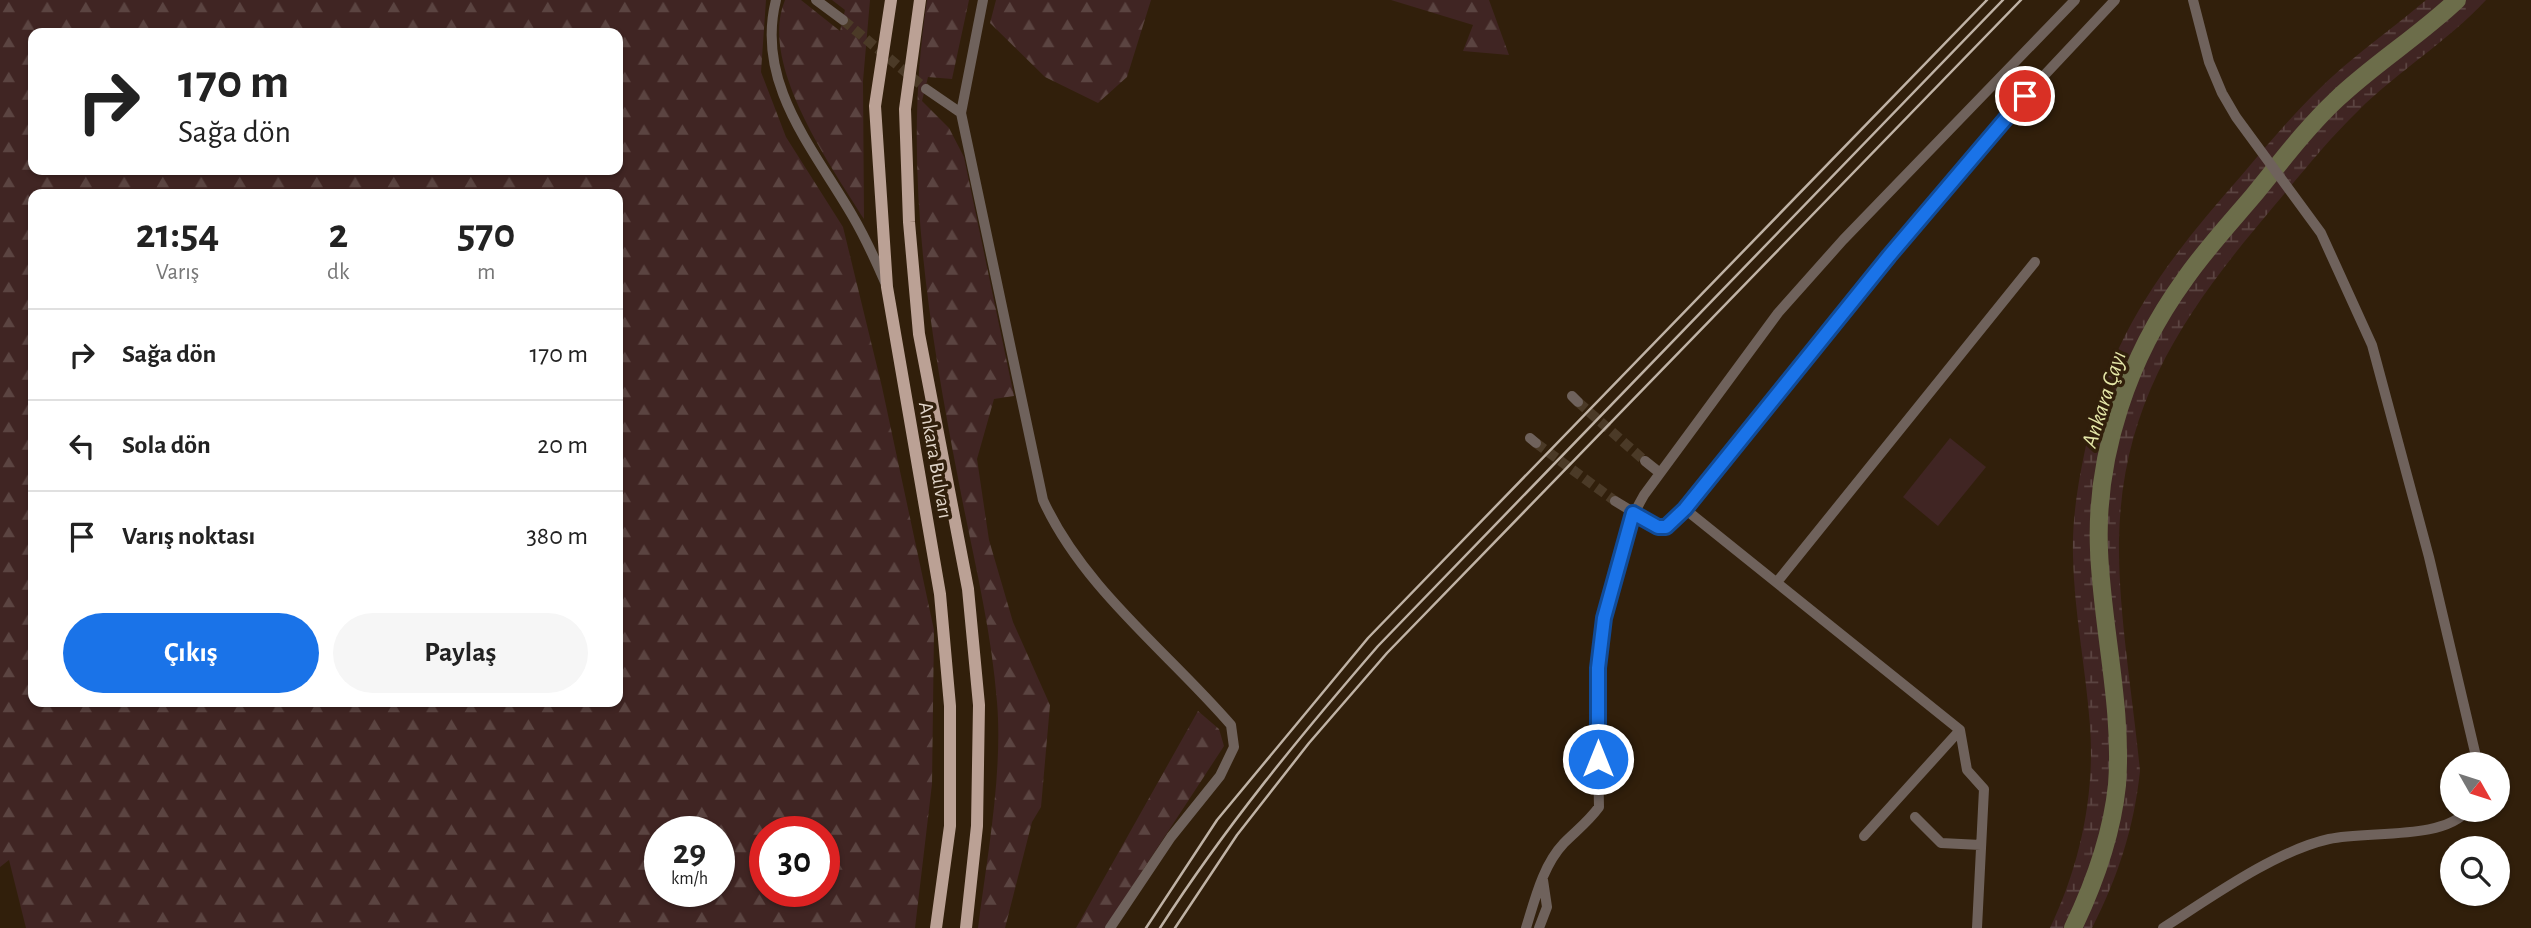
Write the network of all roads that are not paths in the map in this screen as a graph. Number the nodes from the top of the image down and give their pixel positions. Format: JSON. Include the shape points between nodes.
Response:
{"nodes":[{"id":1,"x":776,"y":0,"type":"edge"},
{"id":2,"x":816,"y":0,"type":"edge"},
{"id":3,"x":891,"y":0,"type":"edge"},
{"id":4,"x":920,"y":0,"type":"edge"},
{"id":5,"x":983,"y":0,"type":"edge"},
{"id":6,"x":2075,"y":0,"type":"edge"},
{"id":7,"x":2115,"y":0,"type":"edge"},
{"id":8,"x":2193,"y":0,"type":"edge"},
{"id":9,"x":843,"y":20,"type":"tunnel mouth"},
{"id":10,"x":926,"y":89,"type":"tunnel mouth"},
{"id":11,"x":961,"y":113,"type":"junction"},
{"id":12,"x":2035,"y":262,"type":"dead end"},
{"id":13,"x":887,"y":287,"type":"junction"},
{"id":14,"x":1645,"y":461,"type":"tunnel mouth"},
{"id":15,"x":1660,"y":473,"type":"junction"},
{"id":16,"x":1615,"y":501,"type":"tunnel mouth"},
{"id":17,"x":1685,"y":509,"type":"junction"},
{"id":18,"x":1633,"y":513,"type":"junction"},
{"id":19,"x":1777,"y":583,"type":"junction"},
{"id":20,"x":1960,"y":730,"type":"junction"},
{"id":21,"x":2475,"y":752,"type":"edge"},
{"id":22,"x":1915,"y":817,"type":"dead end"},
{"id":23,"x":2452,"y":822,"type":"edge"},
{"id":24,"x":1864,"y":836,"type":"dead end"},
{"id":25,"x":1981,"y":845,"type":"junction"},
{"id":26,"x":1543,"y":880,"type":"junction"},
{"id":27,"x":936,"y":928,"type":"edge"},
{"id":28,"x":966,"y":928,"type":"edge"},
{"id":29,"x":1110,"y":928,"type":"edge"},
{"id":30,"x":1526,"y":928,"type":"edge"},
{"id":31,"x":1539,"y":928,"type":"edge"},
{"id":32,"x":1977,"y":928,"type":"edge"},
{"id":33,"x":2163,"y":928,"type":"edge"}],
"edges":[{"from":1,"to":13,"type":"street","via":[[771,19],[773,63],[789,116],[851,214]]},
{"from":2,"to":9,"type":"street"},
{"from":3,"to":13,"type":"main road","name":"Ankara Bulvarı","via":[[875,106]]},
{"from":4,"to":28,"type":"main road","name":"Ankara Bulvarı","via":[[905,109],[909,222],[919,334],[968,589],[979,705],[977,826]]},
{"from":5,"to":11,"type":"street"},
{"from":6,"to":15,"type":"street","via":[[1778,313]]},
{"from":7,"to":17,"type":"street","via":[[1999,125]]},
{"from":8,"to":21,"type":"street","via":[[2222,93],[2321,233],[2372,345],[2429,556]]},
{"from":10,"to":11,"type":"street"},
{"from":11,"to":29,"type":"street","via":[[1043,500],[1054,525],[1135,624],[1231,724],[1234,747],[1220,776],[1171,837]]},
{"from":12,"to":19,"type":"street"},
{"from":13,"to":27,"type":"main road","name":"Ankara Bulvarı","via":[[940,594],[950,706],[950,826]]},
{"from":14,"to":15,"type":"street"},
{"from":15,"to":18,"type":"street"},
{"from":16,"to":18,"type":"street"},
{"from":17,"to":18,"type":"street","via":[[1666,527]]},
{"from":17,"to":19,"type":"street"},
{"from":18,"to":26,"type":"street","via":[[1613,578],[1598,668],[1598,807],[1586,826],[1564,843]]},
{"from":19,"to":20,"type":"street"},
{"from":20,"to":24,"type":"street"},
{"from":20,"to":25,"type":"street","via":[[1968,770],[1984,789]]},
{"from":22,"to":25,"type":"street","via":[[1941,843]]},
{"from":23,"to":33,"type":"street","via":[[2444,828],[2352,834],[2301,847]]},
{"from":25,"to":32,"type":"street"},
{"from":26,"to":30,"type":"street"},
{"from":26,"to":31,"type":"street","via":[[1547,907]]}]}
